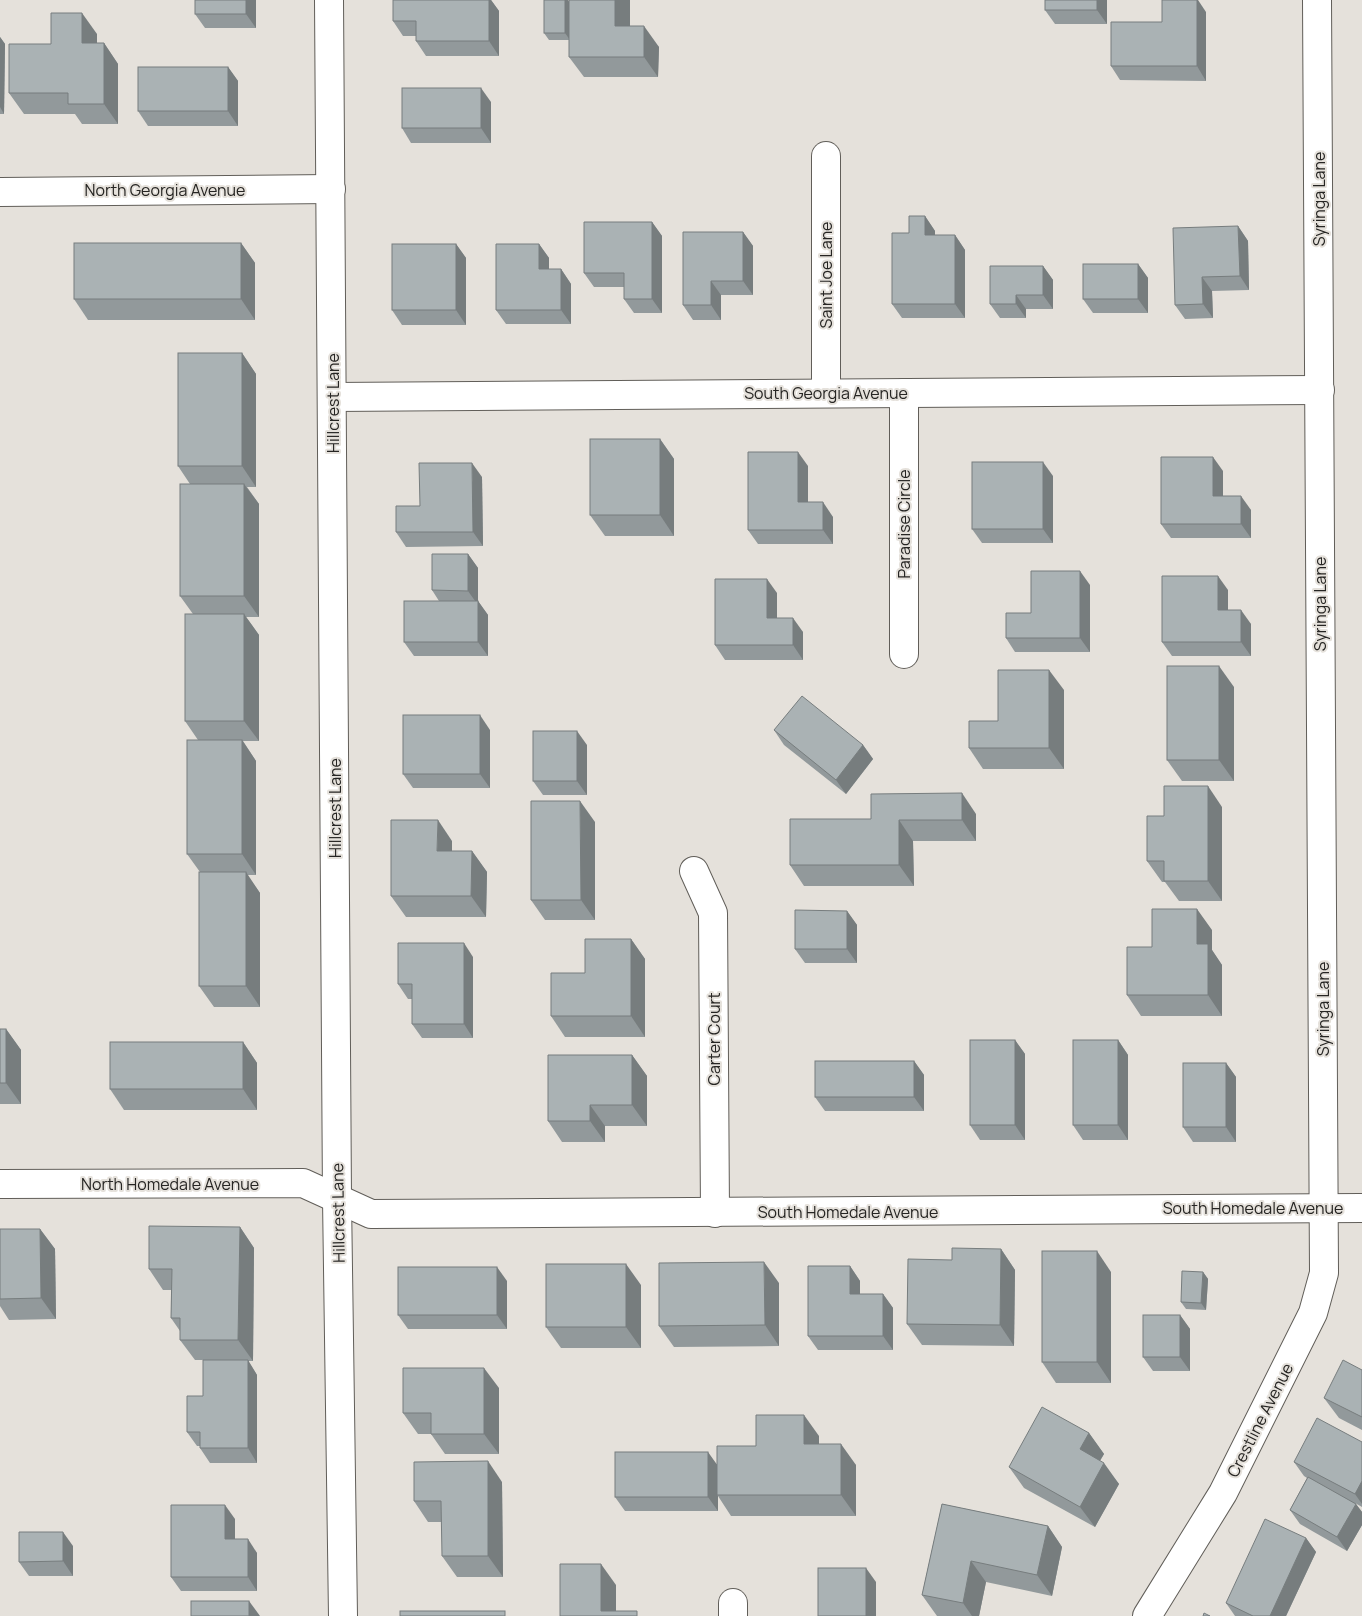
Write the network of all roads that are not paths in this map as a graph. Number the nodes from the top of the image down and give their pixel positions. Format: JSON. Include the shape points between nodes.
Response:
{"nodes":[{"id":1,"x":330,"y":0,"type":"edge"},
{"id":2,"x":1317,"y":0,"type":"edge"},
{"id":3,"x":826,"y":156,"type":"dead end"},
{"id":4,"x":331,"y":189,"type":"junction"},
{"id":5,"x":0,"y":192,"type":"edge"},
{"id":6,"x":1320,"y":390,"type":"junction"},
{"id":7,"x":826,"y":393,"type":"junction"},
{"id":8,"x":904,"y":393,"type":"junction"},
{"id":9,"x":332,"y":397,"type":"junction"},
{"id":10,"x":904,"y":654,"type":"dead end"},
{"id":11,"x":694,"y":871,"type":"dead end"},
{"id":12,"x":0,"y":1184,"type":"edge"},
{"id":13,"x":337,"y":1199,"type":"junction"},
{"id":14,"x":1324,"y":1208,"type":"junction"},
{"id":15,"x":1362,"y":1208,"type":"edge"},
{"id":16,"x":715,"y":1213,"type":"junction"},
{"id":17,"x":343,"y":1616,"type":"edge"},
{"id":18,"x":1147,"y":1616,"type":"edge"}],
"edges":[{"from":1,"to":4,"type":"street","name":"Hillcrest Lane"},
{"from":2,"to":6,"type":"street","name":"Syringa Lane"},
{"from":3,"to":7,"type":"street","name":"Saint Joe Lane"},
{"from":4,"to":5,"type":"street","name":"North Georgia Avenue"},
{"from":4,"to":9,"type":"street","name":"Hillcrest Lane"},
{"from":6,"to":8,"type":"street","name":"South Georgia Avenue"},
{"from":6,"to":14,"type":"street","name":"Syringa Lane"},
{"from":7,"to":8,"type":"street","name":"South Georgia Avenue"},
{"from":7,"to":9,"type":"street","name":"South Georgia Avenue"},
{"from":8,"to":10,"type":"street","name":"Paradise Circle"},
{"from":9,"to":13,"type":"street","name":"Hillcrest Lane"},
{"from":11,"to":16,"type":"street","name":"Carter Court","via":[[714,913]]},
{"from":12,"to":13,"type":"street","name":"North Homedale Avenue","via":[[303,1183]]},
{"from":13,"to":16,"type":"street","name":"South Homedale Avenue","via":[[371,1214]]},
{"from":13,"to":17,"type":"street","name":"Hillcrest Lane"},
{"from":14,"to":15,"type":"street","name":"South Homedale Avenue"},
{"from":14,"to":16,"type":"street","name":"South Homedale Avenue"},
{"from":14,"to":18,"type":"street","name":"Crestline Avenue","via":[[1324,1273],[1313,1313],[1223,1493]]}]}
